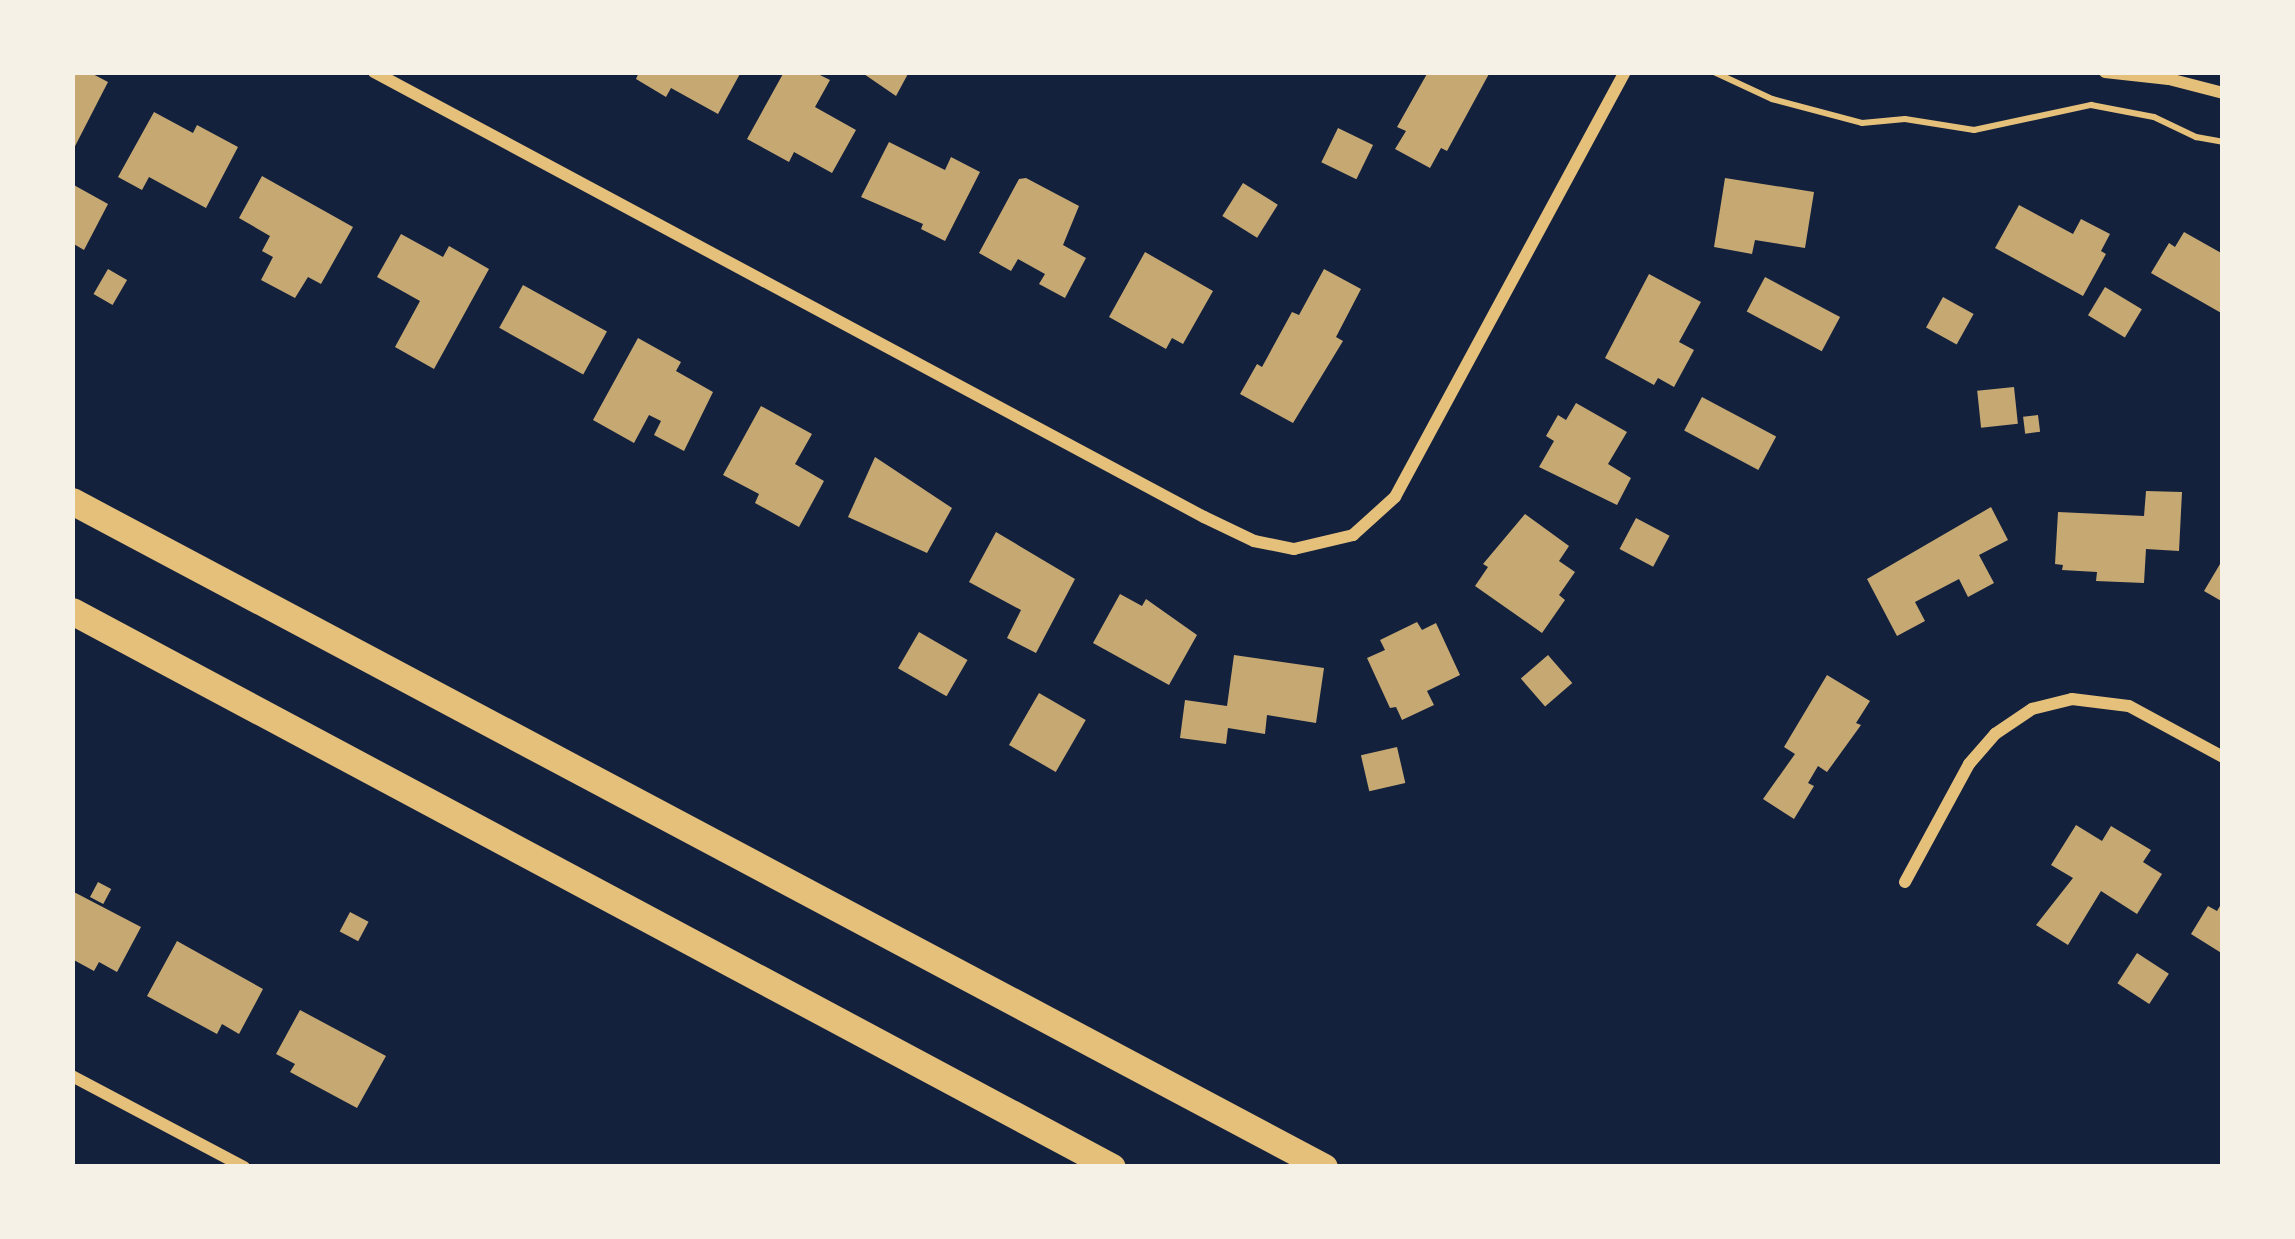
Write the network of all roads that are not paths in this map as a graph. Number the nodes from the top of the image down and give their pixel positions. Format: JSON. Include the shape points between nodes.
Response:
{"nodes":[{"id":1,"x":374,"y":72,"type":"edge"},
{"id":2,"x":1625,"y":72,"type":"edge"},
{"id":3,"x":2105,"y":72,"type":"edge"},
{"id":4,"x":2223,"y":93,"type":"edge"},
{"id":5,"x":72,"y":501,"type":"edge"},
{"id":6,"x":72,"y":611,"type":"edge"},
{"id":7,"x":2223,"y":757,"type":"edge"},
{"id":8,"x":1905,"y":882,"type":"dead end"},
{"id":9,"x":72,"y":1076,"type":"edge"},
{"id":10,"x":244,"y":1167,"type":"edge"},
{"id":11,"x":1112,"y":1167,"type":"edge"},
{"id":12,"x":1324,"y":1167,"type":"edge"}],
"edges":[{"from":1,"to":2,"type":"street","via":[[1204,517],[1254,542],[1294,549],[1353,535],[1395,497]]},
{"from":3,"to":4,"type":"street"},
{"from":5,"to":12,"type":"highway"},
{"from":6,"to":11,"type":"highway"},
{"from":7,"to":8,"type":"street","via":[[2129,706],[2072,699],[2032,710],[1969,764]]},
{"from":9,"to":10,"type":"street"}]}
